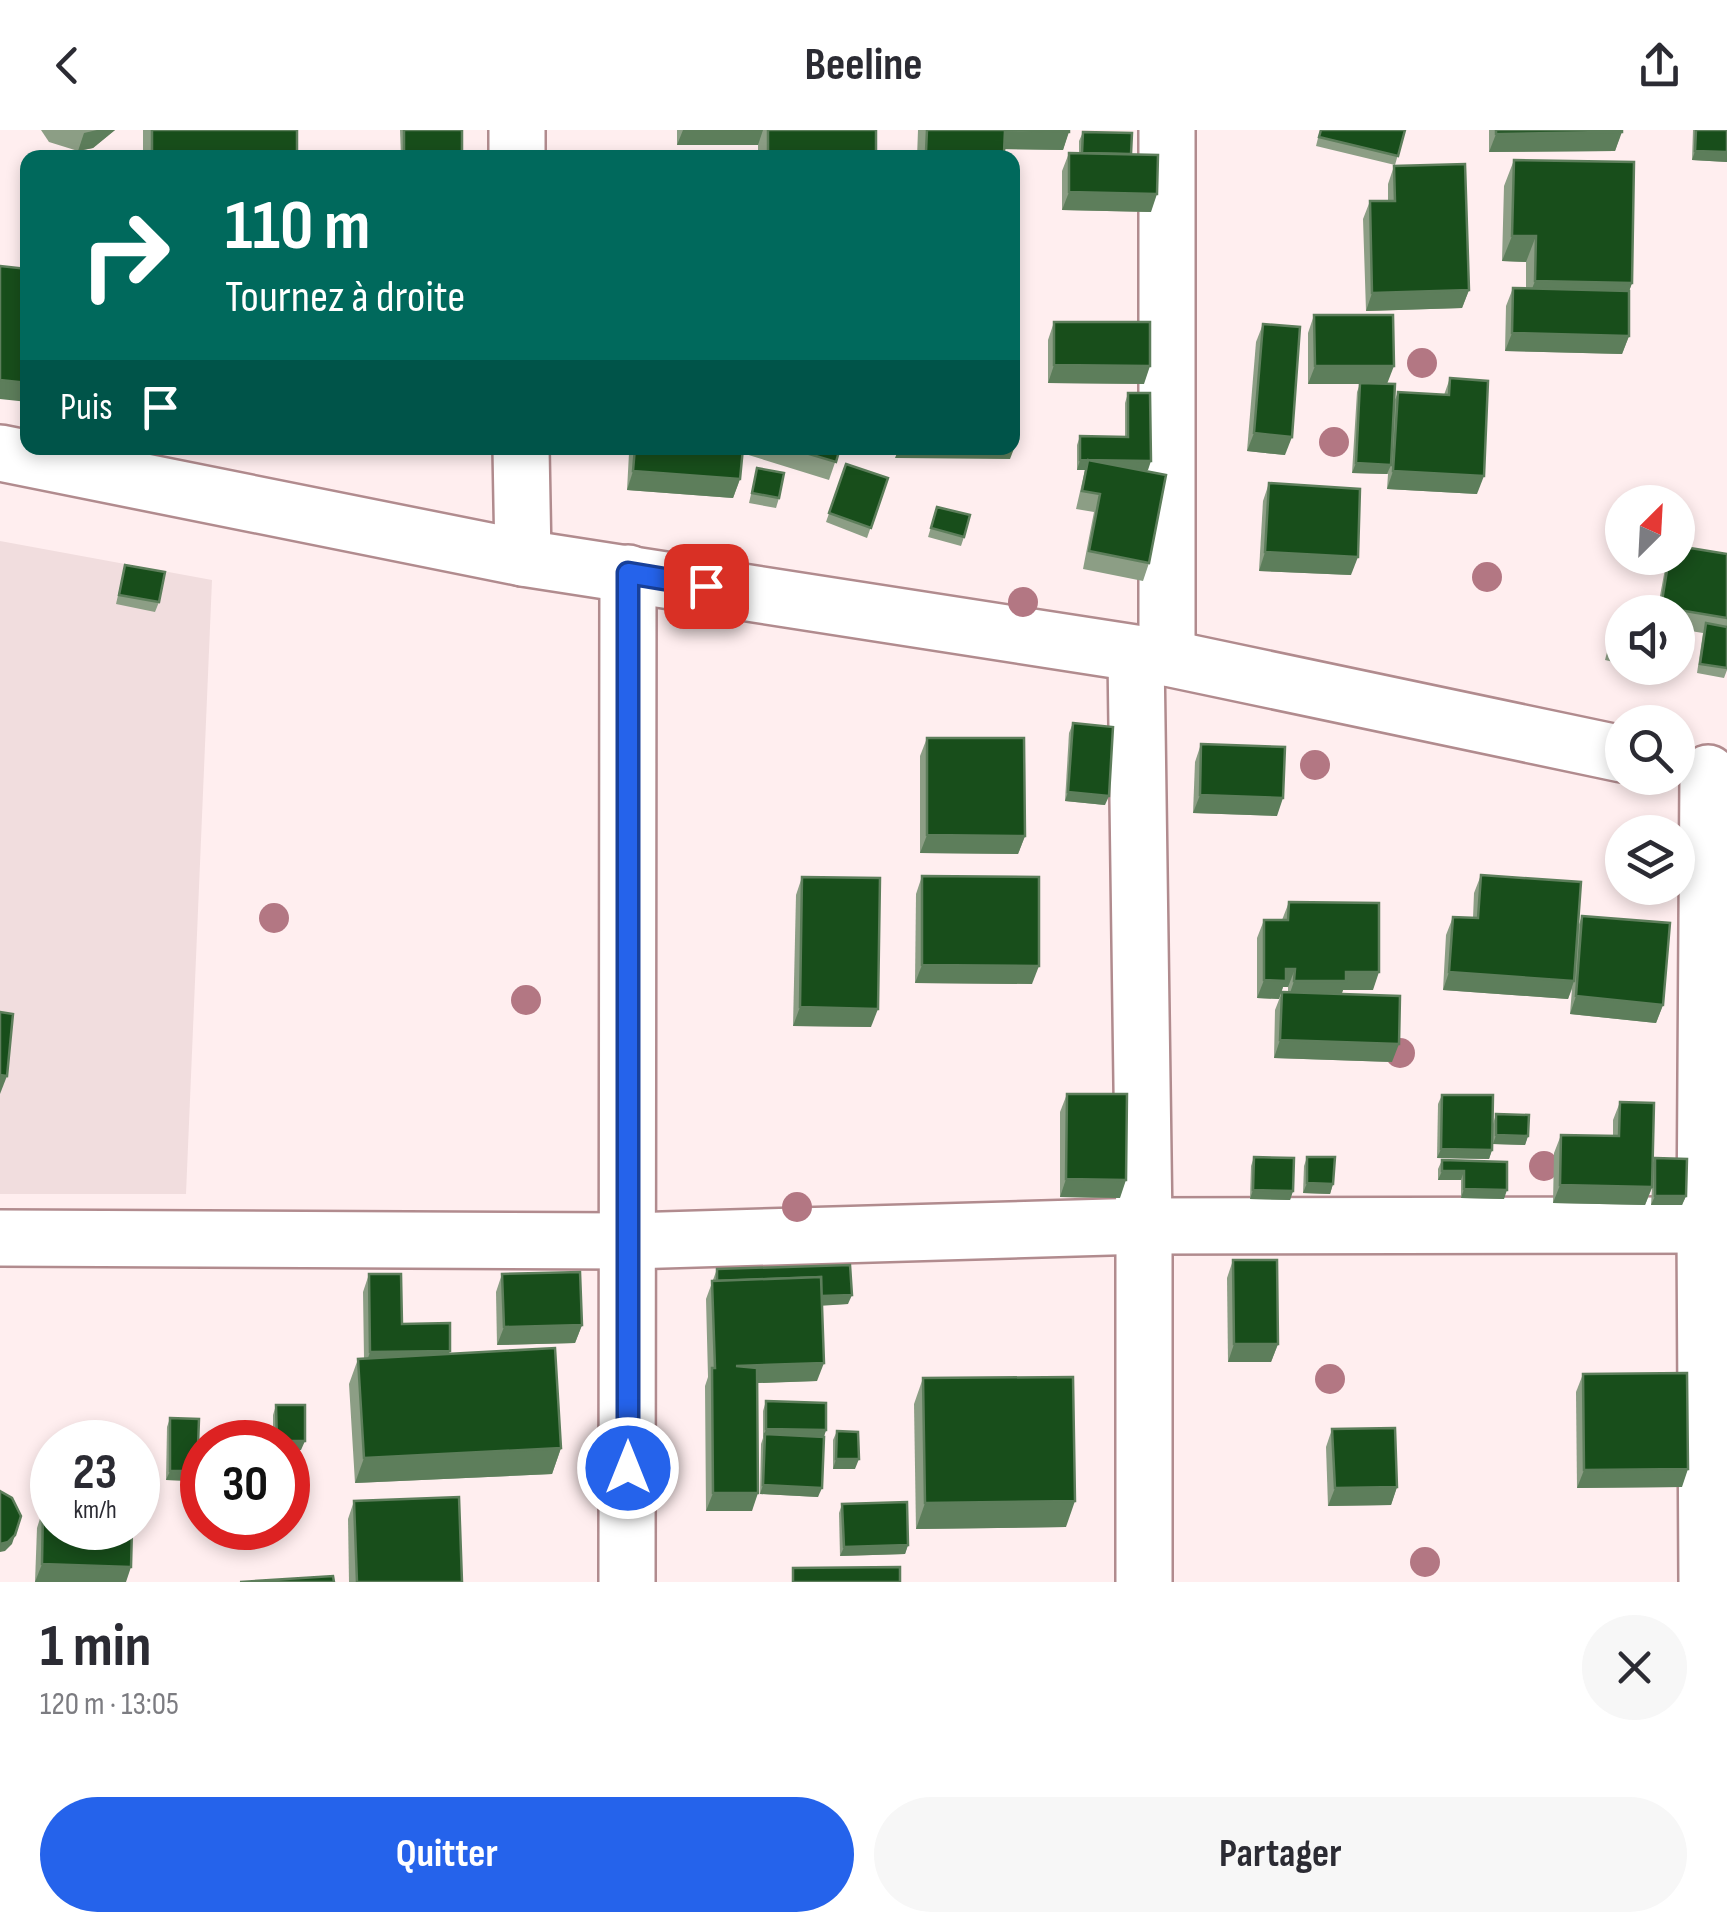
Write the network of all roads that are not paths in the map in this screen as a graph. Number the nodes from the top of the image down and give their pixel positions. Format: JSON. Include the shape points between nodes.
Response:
{"nodes":[{"id":1,"x":1167,"y":130,"type":"edge"},
{"id":2,"x":0,"y":453,"type":"edge"},
{"id":3,"x":522,"y":455,"type":"edge"},
{"id":4,"x":523,"y":558,"type":"junction"},
{"id":5,"x":628,"y":573,"type":"junction"},
{"id":6,"x":1151,"y":657,"type":"junction"},
{"id":7,"x":1605,"y":750,"type":"edge"},
{"id":8,"x":1704,"y":772,"type":"edge"},
{"id":9,"x":1144,"y":1226,"type":"junction"},
{"id":10,"x":1716,"y":1226,"type":"edge"},
{"id":11,"x":0,"y":1238,"type":"edge"},
{"id":12,"x":629,"y":1241,"type":"junction"},
{"id":13,"x":628,"y":1582,"type":"edge"},
{"id":14,"x":1144,"y":1582,"type":"edge"},
{"id":15,"x":1707,"y":1582,"type":"edge"}],
"edges":[{"from":1,"to":6,"type":"street"},
{"from":2,"to":4,"type":"street"},
{"from":3,"to":4,"type":"street"},
{"from":4,"to":5,"type":"street"},
{"from":5,"to":6,"type":"street"},
{"from":5,"to":12,"type":"street"},
{"from":6,"to":7,"type":"street"},
{"from":6,"to":9,"type":"street"},
{"from":8,"to":10,"type":"street"},
{"from":9,"to":10,"type":"street"},
{"from":9,"to":12,"type":"street"},
{"from":9,"to":14,"type":"street"},
{"from":10,"to":15,"type":"street"},
{"from":11,"to":12,"type":"street"},
{"from":12,"to":13,"type":"street"}]}
